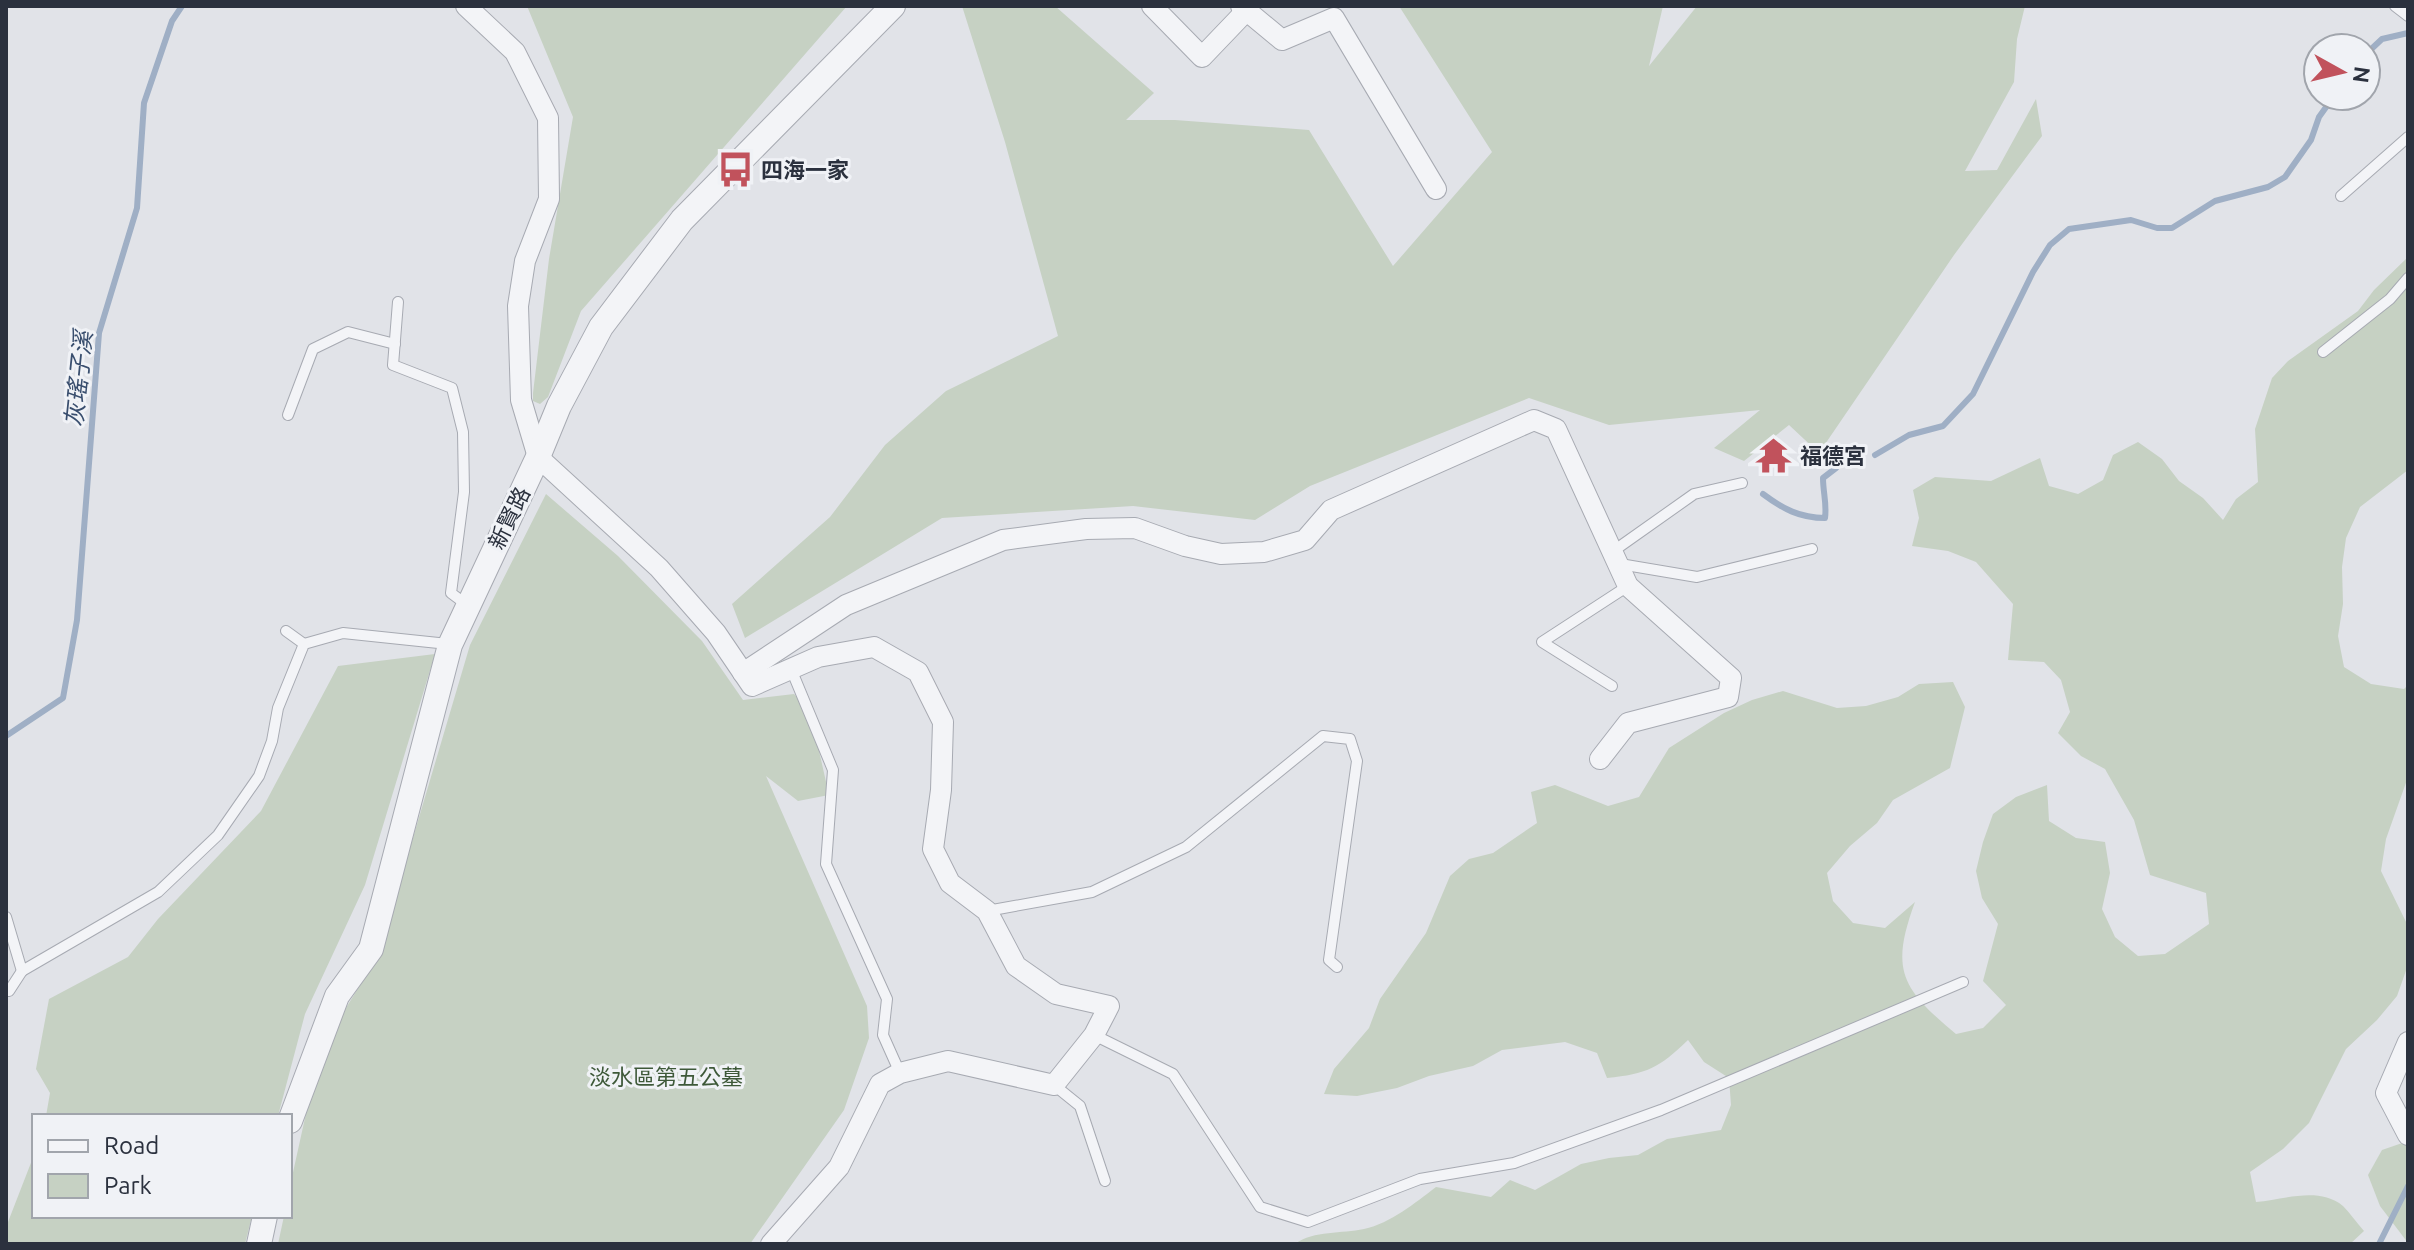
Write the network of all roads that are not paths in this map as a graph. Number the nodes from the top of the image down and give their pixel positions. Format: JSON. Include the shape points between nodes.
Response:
{"nodes":[{"id":1,"x":466,"y":6,"type":"edge"},
{"id":2,"x":893,"y":6,"type":"edge"},
{"id":3,"x":1152,"y":6,"type":"edge"},
{"id":4,"x":2395,"y":6,"type":"edge"},
{"id":5,"x":1244,"y":8,"type":"edge"},
{"id":6,"x":2408,"y":16,"type":"edge"},
{"id":7,"x":2408,"y":137,"type":"edge"},
{"id":8,"x":1436,"y":189,"type":"dead end"},
{"id":9,"x":2341,"y":196,"type":"dead end"},
{"id":10,"x":2408,"y":278,"type":"edge"},
{"id":11,"x":398,"y":302,"type":"dead end"},
{"id":12,"x":395,"y":344,"type":"junction"},
{"id":13,"x":2323,"y":352,"type":"dead end"},
{"id":14,"x":288,"y":415,"type":"dead end"},
{"id":15,"x":538,"y":457,"type":"junction"},
{"id":16,"x":1742,"y":483,"type":"dead end"},
{"id":17,"x":1812,"y":549,"type":"dead end"},
{"id":18,"x":1616,"y":558,"type":"junction"},
{"id":19,"x":1628,"y":586,"type":"junction"},
{"id":20,"x":467,"y":605,"type":"junction"},
{"id":21,"x":286,"y":631,"type":"dead end"},
{"id":22,"x":304,"y":644,"type":"junction"},
{"id":23,"x":450,"y":645,"type":"junction"},
{"id":24,"x":791,"y":669,"type":"junction"},
{"id":25,"x":743,"y":673,"type":"junction"},
{"id":26,"x":1612,"y":686,"type":"dead end"},
{"id":27,"x":1600,"y":759,"type":"dead end"},
{"id":28,"x":987,"y":911,"type":"junction"},
{"id":29,"x":6,"y":917,"type":"edge"},
{"id":30,"x":1337,"y":967,"type":"dead end"},
{"id":31,"x":22,"y":971,"type":"junction"},
{"id":32,"x":1963,"y":982,"type":"dead end"},
{"id":33,"x":6,"y":990,"type":"edge"},
{"id":34,"x":1094,"y":1035,"type":"junction"},
{"id":35,"x":2408,"y":1042,"type":"edge"},
{"id":36,"x":900,"y":1073,"type":"junction"},
{"id":37,"x":1054,"y":1085,"type":"junction"},
{"id":38,"x":292,"y":1116,"type":"edge"},
{"id":39,"x":2408,"y":1135,"type":"edge"},
{"id":40,"x":1105,"y":1181,"type":"dead end"},
{"id":41,"x":265,"y":1218,"type":"edge"},
{"id":42,"x":259,"y":1244,"type":"edge"},
{"id":43,"x":771,"y":1244,"type":"edge"}],
"edges":[{"from":1,"to":15,"type":"street","via":[[515,52],[548,118],[549,199],[525,261],[518,306],[521,400]]},
{"from":2,"to":15,"type":"street","name":"新賢路","via":[[682,220],[601,327]]},
{"from":3,"to":5,"type":"street","via":[[1202,57]]},
{"from":4,"to":6,"type":"lane"},
{"from":5,"to":8,"type":"street","via":[[1282,40],[1334,18]]},
{"from":7,"to":9,"type":"lane"},
{"from":10,"to":13,"type":"lane","via":[[2390,299]]},
{"from":11,"to":12,"type":"lane"},
{"from":12,"to":14,"type":"lane","via":[[348,332],[313,349]]},
{"from":12,"to":20,"type":"lane","via":[[393,365],[452,388],[463,432],[464,492],[451,593]]},
{"from":15,"to":20,"type":"street","name":"新賢路"},
{"from":15,"to":25,"type":"street","via":[[659,568]]},
{"from":16,"to":18,"type":"lane","via":[[1694,494]]},
{"from":17,"to":18,"type":"lane","via":[[1697,577]]},
{"from":18,"to":19,"type":"street"},
{"from":18,"to":25,"type":"street","via":[[1556,429],[1534,420],[1331,510],[1305,540],[1264,552],[1221,554],[1135,528],[1003,540],[846,605]]},
{"from":19,"to":26,"type":"lane","via":[[1542,642]]},
{"from":19,"to":27,"type":"street","via":[[1731,678],[1728,697],[1628,723]]},
{"from":20,"to":23,"type":"street","name":"新賢路"},
{"from":21,"to":22,"type":"lane"},
{"from":22,"to":23,"type":"lane","via":[[343,633]]},
{"from":22,"to":31,"type":"lane","via":[[259,776],[218,835],[158,892]]},
{"from":23,"to":38,"type":"street","name":"新賢路","via":[[371,949],[337,996]]},
{"from":24,"to":25,"type":"street","via":[[752,686]]},
{"from":24,"to":28,"type":"street","via":[[818,657],[874,647],[918,672],[943,722],[933,849],[950,883]]},
{"from":24,"to":36,"type":"lane","via":[[833,770],[826,864],[887,999],[883,1035]]},
{"from":28,"to":30,"type":"lane","via":[[1092,892],[1186,847],[1323,736],[1350,739],[1357,761],[1329,960]]},
{"from":28,"to":34,"type":"street","via":[[1016,966],[1056,994],[1109,1006]]},
{"from":29,"to":31,"type":"lane"},
{"from":31,"to":33,"type":"lane"},
{"from":32,"to":34,"type":"lane","via":[[1661,1110],[1514,1163],[1420,1179],[1308,1222],[1260,1207],[1173,1074]]},
{"from":34,"to":37,"type":"street"},
{"from":35,"to":39,"type":"street","via":[[2386,1093]]},
{"from":36,"to":37,"type":"street","via":[[948,1061]]},
{"from":36,"to":43,"type":"street","via":[[880,1084],[839,1167]]},
{"from":37,"to":40,"type":"lane","via":[[1080,1106]]},
{"from":41,"to":42,"type":"street"}]}
